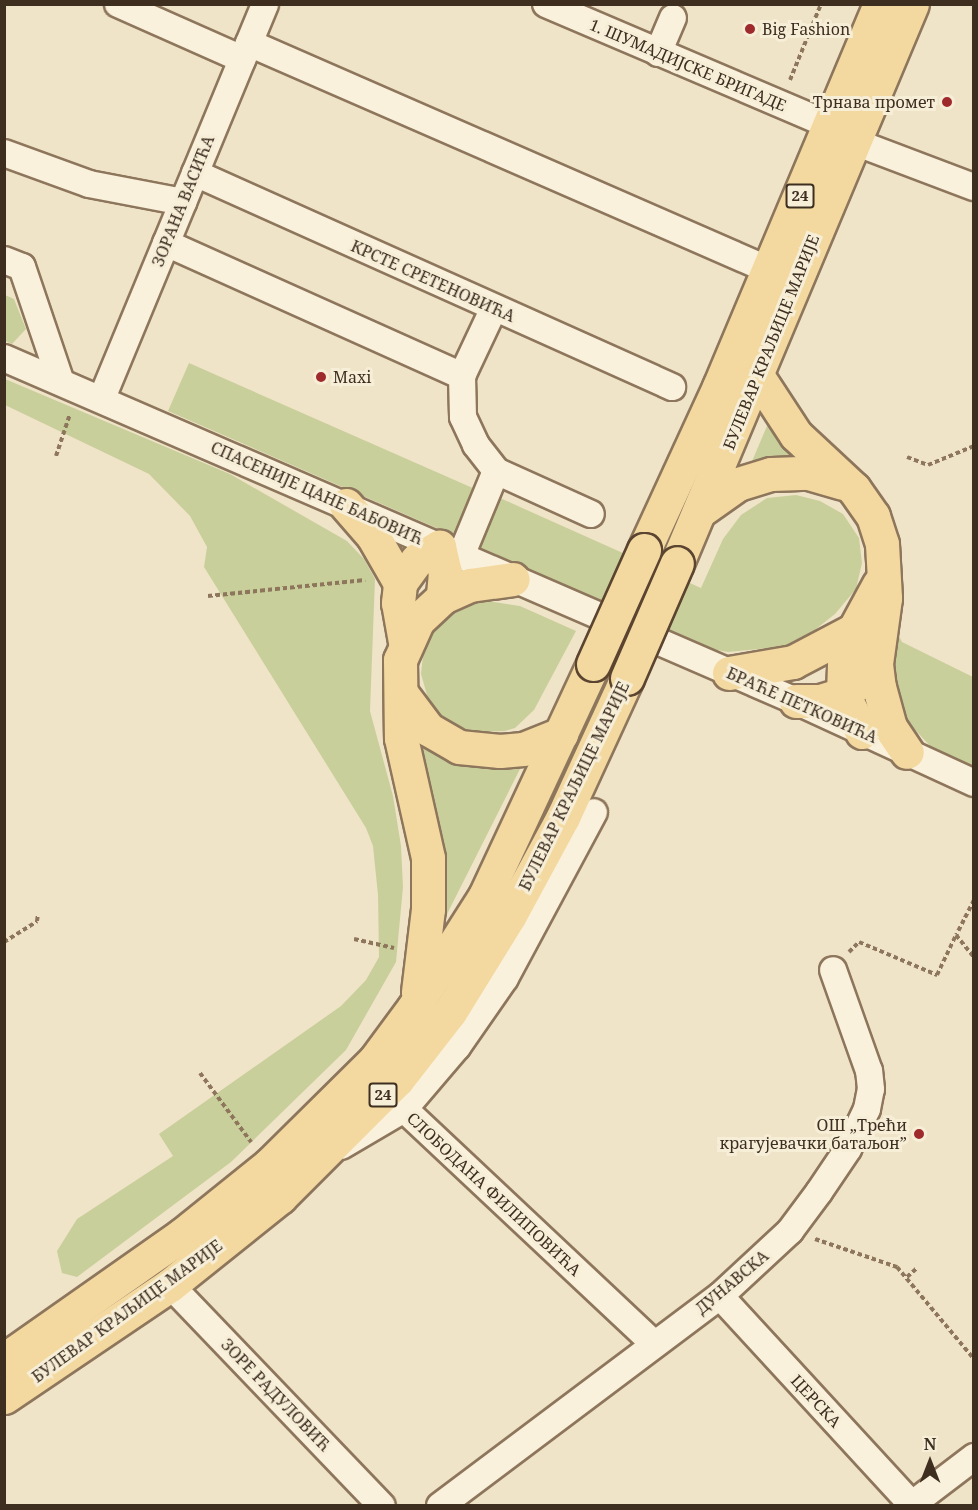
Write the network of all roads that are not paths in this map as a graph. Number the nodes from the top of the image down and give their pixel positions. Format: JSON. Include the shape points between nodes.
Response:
{"nodes":[{"id":1,"x":118,"y":4,"type":"edge"},
{"id":2,"x":265,"y":4,"type":"edge"},
{"id":3,"x":546,"y":4,"type":"edge"},
{"id":4,"x":880,"y":4,"type":"edge"},
{"id":5,"x":912,"y":4,"type":"edge"},
{"id":6,"x":673,"y":18,"type":"dead end"},
{"id":7,"x":245,"y":51,"type":"junction"},
{"id":8,"x":658,"y":53,"type":"junction"},
{"id":9,"x":841,"y":133,"type":"junction"},
{"id":10,"x":4,"y":153,"type":"edge"},
{"id":11,"x":195,"y":173,"type":"junction"},
{"id":12,"x":974,"y":187,"type":"edge"},
{"id":13,"x":183,"y":202,"type":"junction"},
{"id":14,"x":166,"y":243,"type":"junction"},
{"id":15,"x":10,"y":259,"type":"edge"},
{"id":16,"x":769,"y":270,"type":"junction"},
{"id":17,"x":494,"y":308,"type":"junction"},
{"id":18,"x":4,"y":358,"type":"edge"},
{"id":19,"x":462,"y":376,"type":"junction"},
{"id":20,"x":758,"y":377,"type":"junction"},
{"id":21,"x":70,"y":385,"type":"junction"},
{"id":22,"x":672,"y":387,"type":"dead end"},
{"id":23,"x":102,"y":398,"type":"junction"},
{"id":24,"x":496,"y":471,"type":"junction"},
{"id":25,"x":854,"y":489,"type":"junction"},
{"id":26,"x":346,"y":505,"type":"junction"},
{"id":27,"x":702,"y":510,"type":"junction"},
{"id":28,"x":591,"y":514,"type":"dead end"},
{"id":29,"x":450,"y":551,"type":"junction"},
{"id":30,"x":513,"y":579,"type":"junction"},
{"id":31,"x":388,"y":581,"type":"junction"},
{"id":32,"x":442,"y":597,"type":"junction"},
{"id":33,"x":630,"y":629,"type":"joint"},
{"id":34,"x":867,"y":635,"type":"junction"},
{"id":35,"x":405,"y":642,"type":"junction"},
{"id":36,"x":729,"y":673,"type":"junction"},
{"id":37,"x":401,"y":693,"type":"junction"},
{"id":38,"x":843,"y":694,"type":"junction"},
{"id":39,"x":796,"y":701,"type":"junction"},
{"id":40,"x":862,"y":732,"type":"junction"},
{"id":41,"x":561,"y":734,"type":"junction"},
{"id":42,"x":907,"y":752,"type":"junction"},
{"id":43,"x":974,"y":783,"type":"edge"},
{"id":44,"x":594,"y":812,"type":"dead end"},
{"id":45,"x":833,"y":970,"type":"dead end"},
{"id":46,"x":415,"y":1006,"type":"junction"},
{"id":47,"x":404,"y":1109,"type":"junction"},
{"id":48,"x":323,"y":1157,"type":"junction"},
{"id":49,"x":170,"y":1285,"type":"junction"},
{"id":50,"x":720,"y":1296,"type":"junction"},
{"id":51,"x":653,"y":1343,"type":"junction"},
{"id":52,"x":4,"y":1360,"type":"edge"},
{"id":53,"x":4,"y":1397,"type":"edge"},
{"id":54,"x":974,"y":1457,"type":"edge"},
{"id":55,"x":911,"y":1505,"type":"edge"},
{"id":56,"x":382,"y":1506,"type":"edge"},
{"id":57,"x":440,"y":1506,"type":"edge"}],
"edges":[{"from":1,"to":7,"type":"street"},
{"from":2,"to":7,"type":"street","name":"ЗОРАНА ВАСИЋА"},
{"from":3,"to":8,"type":"street","name":"1. ШУМАДИЈСКЕ БРИГАДЕ"},
{"from":4,"to":9,"type":"main road","name":"БУЛЕВАР КРАЉИЦЕ МАРИЈЕ","number":"24"},
{"from":5,"to":9,"type":"main road","name":"БУЛЕВАР КРАЉИЦЕ МАРИЈЕ","number":"24"},
{"from":6,"to":8,"type":"street"},
{"from":7,"to":11,"type":"street","name":"ЗОРАНА ВАСИЋА"},
{"from":7,"to":16,"type":"street"},
{"from":8,"to":9,"type":"street","name":"1. ШУМАДИЈСКЕ БРИГАДЕ"},
{"from":9,"to":12,"type":"street","name":"1. ШУМАДИЈСКЕ БРИГАДЕ"},
{"from":9,"to":16,"type":"main road","name":"БУЛЕВАР КРАЉИЦЕ МАРИЈЕ","number":"24"},
{"from":9,"to":20,"type":"main road","name":"БУЛЕВАР КРАЉИЦЕ МАРИЈЕ","number":"24"},
{"from":10,"to":13,"type":"street","via":[[89,184]]},
{"from":11,"to":13,"type":"street","name":"ЗОРАНА ВАСИЋА"},
{"from":11,"to":17,"type":"street","name":"КРСТЕ СРЕТЕНОВИЋА"},
{"from":13,"to":14,"type":"street","name":"ЗОРАНА ВАСИЋА"},
{"from":14,"to":19,"type":"street"},
{"from":14,"to":23,"type":"street","name":"ЗОРАНА ВАСИЋА"},
{"from":15,"to":21,"type":"street"},
{"from":16,"to":41,"type":"main road","name":"БУЛЕВАР КРАЉИЦЕ МАРИЈЕ","number":"24","bridge":true},
{"from":17,"to":19,"type":"street"},
{"from":17,"to":22,"type":"street","name":"КРСТЕ СРЕТЕНОВИЋА"},
{"from":18,"to":21,"type":"street","name":"СПАСЕНИЈЕ ЦАНЕ БАБОВИЋ"},
{"from":19,"to":24,"type":"street","via":[[464,417],[476,445]]},
{"from":20,"to":25,"type":"main road","via":[[796,435]]},
{"from":20,"to":27,"type":"main road","name":"БУЛЕВАР КРАЉИЦЕ МАРИЈЕ","number":"24"},
{"from":21,"to":23,"type":"street","name":"СПАСЕНИЈЕ ЦАНЕ БАБОВИЋ"},
{"from":23,"to":26,"type":"street","name":"СПАСЕНИЈЕ ЦАНЕ БАБОВИЋ"},
{"from":24,"to":28,"type":"street"},
{"from":24,"to":29,"type":"street"},
{"from":25,"to":27,"type":"main road","via":[[808,473],[771,474],[738,484]]},
{"from":25,"to":34,"type":"main road","via":[[878,531],[883,574]]},
{"from":26,"to":29,"type":"street","name":"СПАСЕНИЈЕ ЦАНЕ БАБОВИЋ"},
{"from":26,"to":31,"type":"main road","via":[[379,546]]},
{"from":27,"to":48,"type":"main road","name":"БУЛЕВАР КРАЉИЦЕ МАРИЈЕ","number":"24","bridge":true,"via":[[540,862],[478,969],[422,1050]]},
{"from":29,"to":30,"type":"street","name":"СПАСЕНИЈЕ ЦАНЕ БАБОВИЋ"},
{"from":29,"to":31,"type":"main road","via":[[417,560]]},
{"from":29,"to":32,"type":"main road"},
{"from":30,"to":32,"type":"main road","via":[[470,585]]},
{"from":30,"to":33,"type":"street","name":"СПАСЕНИЈЕ ЦАНЕ БАБОВИЋ"},
{"from":31,"to":35,"type":"main road","via":[[398,603]]},
{"from":32,"to":35,"type":"main road","via":[[418,620]]},
{"from":33,"to":36,"type":"street","name":"БРАЋЕ ПЕТКОВИЋА"},
{"from":34,"to":36,"type":"main road","via":[[793,662]]},
{"from":34,"to":38,"type":"main road","via":[[844,659]]},
{"from":34,"to":42,"type":"main road","via":[[882,704],[896,738]]},
{"from":35,"to":37,"type":"main road","via":[[400,660]]},
{"from":36,"to":39,"type":"street","name":"БРАЋЕ ПЕТКОВИЋА"},
{"from":37,"to":41,"type":"main road","via":[[428,729],[459,747],[523,749]]},
{"from":37,"to":46,"type":"main road","via":[[401,738],[428,858],[426,940]]},
{"from":38,"to":39,"type":"main road","via":[[820,701]]},
{"from":38,"to":40,"type":"main road"},
{"from":39,"to":40,"type":"street","name":"БРАЋЕ ПЕТКОВИЋА"},
{"from":40,"to":42,"type":"street","name":"БРАЋЕ ПЕТКОВИЋА"},
{"from":41,"to":46,"type":"main road","name":"БУЛЕВАР КРАЉИЦЕ МАРИЈЕ","number":"24","via":[[485,896]]},
{"from":42,"to":43,"type":"street","name":"БРАЋЕ ПЕТКОВИЋА"},
{"from":44,"to":47,"type":"street","via":[[505,978],[457,1047]]},
{"from":45,"to":50,"type":"street","name":"ДУНАВСКА","via":[[869,1071],[867,1109],[848,1149],[790,1231]]},
{"from":46,"to":52,"type":"main road","name":"БУЛЕВАР КРАЉИЦЕ МАРИЈЕ","number":"24","via":[[375,1060],[269,1165],[182,1235]]},
{"from":47,"to":48,"type":"street","name":"СЛОБОДАНА ФИЛИПОВИЋА"},
{"from":47,"to":51,"type":"street","name":"СЛОБОДАНА ФИЛИПОВИЋА"},
{"from":48,"to":49,"type":"main road","name":"БУЛЕВАР КРАЉИЦЕ МАРИЈЕ","number":"24","via":[[280,1197]]},
{"from":49,"to":53,"type":"main road","name":"БУЛЕВАР КРАЉИЦЕ МАРИЈЕ","number":"24"},
{"from":49,"to":56,"type":"street","name":"ЗОРЕ РАДУЛОВИЋ"},
{"from":50,"to":51,"type":"street","name":"ДУНАВСКА"},
{"from":50,"to":55,"type":"street","name":"ЦЕРСКА"},
{"from":51,"to":57,"type":"street","name":"ДУНАВСКА"},
{"from":54,"to":55,"type":"street"}]}
